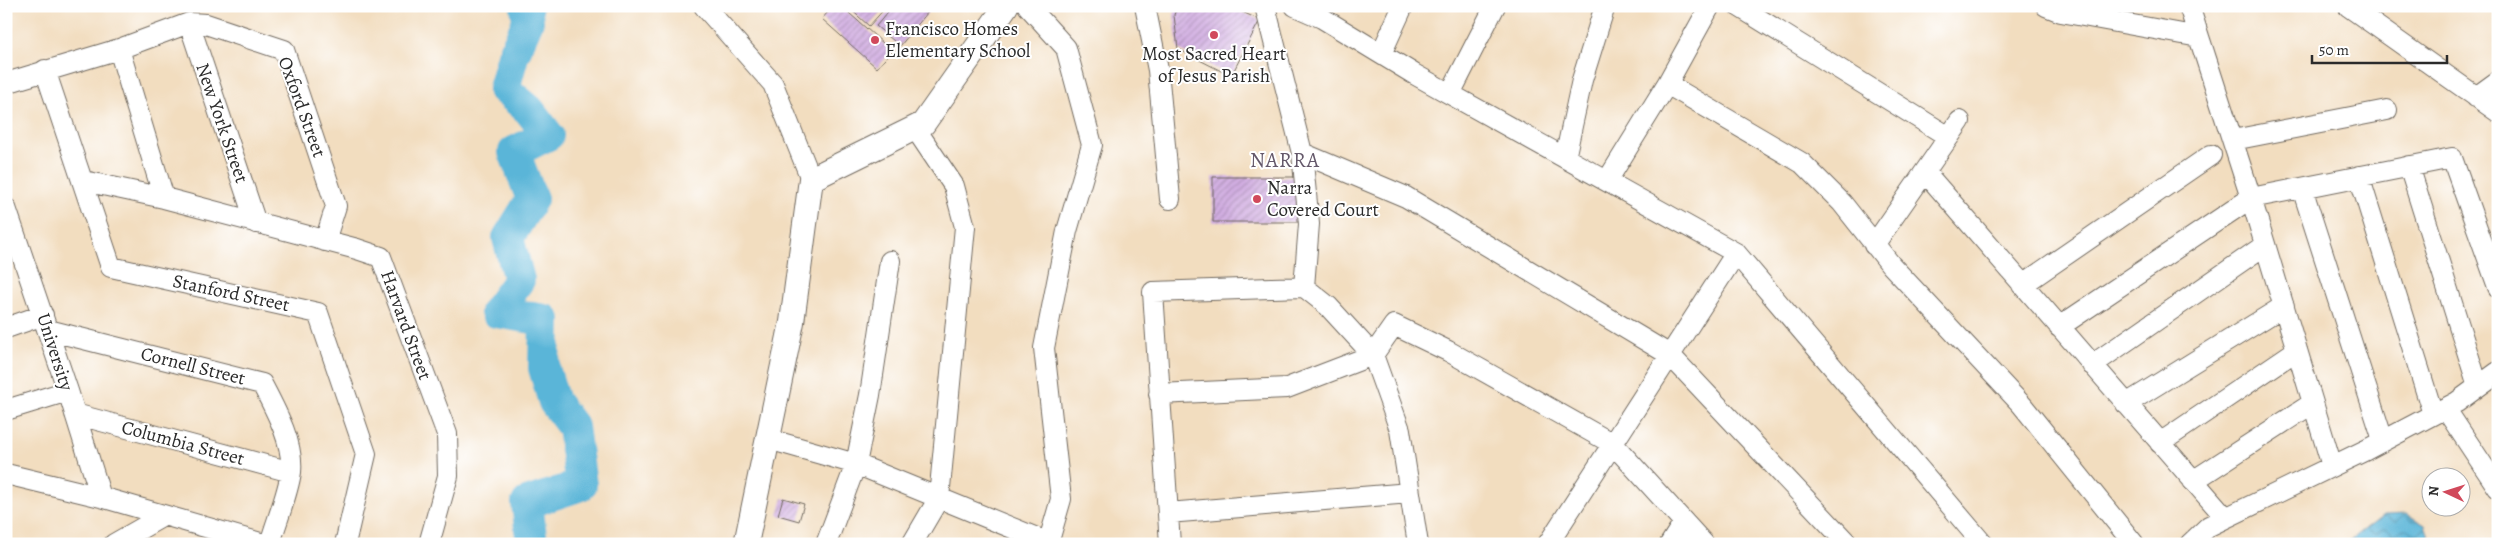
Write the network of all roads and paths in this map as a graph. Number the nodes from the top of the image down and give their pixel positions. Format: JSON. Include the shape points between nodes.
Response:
{"nodes":[{"id":1,"x":704,"y":6,"type":"edge"},
{"id":2,"x":1006,"y":6,"type":"edge"},
{"id":3,"x":1028,"y":6,"type":"edge"},
{"id":4,"x":1145,"y":6,"type":"edge"},
{"id":5,"x":1264,"y":6,"type":"edge"},
{"id":6,"x":1295,"y":6,"type":"edge"},
{"id":7,"x":1403,"y":6,"type":"edge"},
{"id":8,"x":1495,"y":6,"type":"edge"},
{"id":9,"x":1605,"y":6,"type":"edge"},
{"id":10,"x":1710,"y":6,"type":"edge"},
{"id":11,"x":1738,"y":6,"type":"edge"},
{"id":12,"x":2046,"y":6,"type":"edge"},
{"id":13,"x":2189,"y":6,"type":"edge"},
{"id":14,"x":2354,"y":8,"type":"edge"},
{"id":15,"x":1325,"y":12,"type":"edge"},
{"id":16,"x":189,"y":23,"type":"junction"},
{"id":17,"x":2198,"y":36,"type":"junction"},
{"id":18,"x":119,"y":49,"type":"junction"},
{"id":19,"x":1380,"y":54,"type":"junction"},
{"id":20,"x":45,"y":70,"type":"junction"},
{"id":21,"x":2498,"y":82,"type":"edge"},
{"id":22,"x":6,"y":83,"type":"edge"},
{"id":23,"x":1667,"y":84,"type":"junction"},
{"id":24,"x":1450,"y":94,"type":"junction"},
{"id":25,"x":2476,"y":97,"type":"junction"},
{"id":26,"x":2387,"y":110,"type":"dead end"},
{"id":27,"x":2498,"y":112,"type":"edge"},
{"id":28,"x":915,"y":128,"type":"junction"},
{"id":29,"x":2233,"y":140,"type":"junction"},
{"id":30,"x":1302,"y":152,"type":"junction"},
{"id":31,"x":2211,"y":155,"type":"dead end"},
{"id":32,"x":1565,"y":158,"type":"junction"},
{"id":33,"x":2409,"y":166,"type":"junction"},
{"id":34,"x":1926,"y":172,"type":"junction"},
{"id":35,"x":2359,"y":176,"type":"junction"},
{"id":36,"x":811,"y":179,"type":"junction"},
{"id":37,"x":84,"y":181,"type":"junction"},
{"id":38,"x":1607,"y":181,"type":"junction"},
{"id":39,"x":2302,"y":188,"type":"junction"},
{"id":40,"x":164,"y":198,"type":"junction"},
{"id":41,"x":2251,"y":198,"type":"junction"},
{"id":42,"x":1170,"y":199,"type":"dead end"},
{"id":43,"x":6,"y":208,"type":"edge"},
{"id":44,"x":256,"y":223,"type":"junction"},
{"id":45,"x":325,"y":241,"type":"junction"},
{"id":46,"x":1874,"y":245,"type":"junction"},
{"id":47,"x":2265,"y":245,"type":"junction"},
{"id":48,"x":13,"y":246,"type":"edge"},
{"id":49,"x":1736,"y":253,"type":"junction"},
{"id":50,"x":890,"y":261,"type":"dead end"},
{"id":51,"x":2022,"y":285,"type":"junction"},
{"id":52,"x":1304,"y":287,"type":"junction"},
{"id":53,"x":2498,"y":287,"type":"edge"},
{"id":54,"x":2284,"y":306,"type":"junction"},
{"id":55,"x":46,"y":323,"type":"junction"},
{"id":56,"x":2059,"y":327,"type":"junction"},
{"id":57,"x":6,"y":328,"type":"edge"},
{"id":58,"x":2297,"y":350,"type":"junction"},
{"id":59,"x":1373,"y":355,"type":"junction"},
{"id":60,"x":1670,"y":355,"type":"junction"},
{"id":61,"x":2092,"y":365,"type":"junction"},
{"id":62,"x":2492,"y":379,"type":"edge"},
{"id":63,"x":68,"y":391,"type":"junction"},
{"id":64,"x":1159,"y":394,"type":"junction"},
{"id":65,"x":2126,"y":404,"type":"junction"},
{"id":66,"x":2313,"y":404,"type":"junction"},
{"id":67,"x":6,"y":410,"type":"edge"},
{"id":68,"x":2439,"y":411,"type":"junction"},
{"id":69,"x":75,"y":414,"type":"junction"},
{"id":70,"x":768,"y":439,"type":"junction"},
{"id":71,"x":2383,"y":440,"type":"junction"},
{"id":72,"x":2160,"y":443,"type":"junction"},
{"id":73,"x":1613,"y":444,"type":"junction"},
{"id":74,"x":856,"y":464,"type":"junction"},
{"id":75,"x":2332,"y":466,"type":"junction"},
{"id":76,"x":291,"y":472,"type":"junction"},
{"id":77,"x":6,"y":474,"type":"edge"},
{"id":78,"x":2194,"y":481,"type":"junction"},
{"id":79,"x":2498,"y":488,"type":"edge"},
{"id":80,"x":1410,"y":493,"type":"junction"},
{"id":81,"x":101,"y":497,"type":"junction"},
{"id":82,"x":939,"y":498,"type":"junction"},
{"id":83,"x":1168,"y":512,"type":"junction"},
{"id":84,"x":163,"y":516,"type":"junction"},
{"id":85,"x":2226,"y":518,"type":"junction"},
{"id":86,"x":1684,"y":522,"type":"junction"},
{"id":87,"x":1048,"y":543,"type":"edge"},
{"id":88,"x":114,"y":544,"type":"edge"},
{"id":89,"x":264,"y":544,"type":"edge"},
{"id":90,"x":270,"y":544,"type":"edge"},
{"id":91,"x":345,"y":544,"type":"edge"},
{"id":92,"x":429,"y":544,"type":"edge"},
{"id":93,"x":746,"y":544,"type":"edge"},
{"id":94,"x":826,"y":544,"type":"edge"},
{"id":95,"x":912,"y":544,"type":"edge"},
{"id":96,"x":1170,"y":544,"type":"edge"},
{"id":97,"x":1418,"y":544,"type":"edge"},
{"id":98,"x":1548,"y":544,"type":"edge"},
{"id":99,"x":1670,"y":544,"type":"edge"},
{"id":100,"x":1704,"y":544,"type":"edge"},
{"id":101,"x":1848,"y":544,"type":"edge"},
{"id":102,"x":1983,"y":544,"type":"edge"},
{"id":103,"x":2134,"y":544,"type":"edge"},
{"id":104,"x":2190,"y":544,"type":"edge"}],
"edges":[{"from":1,"to":36,"type":"street","via":[[773,84]]},
{"from":2,"to":28,"type":"street","via":[[923,124]]},
{"from":3,"to":87,"type":"street","via":[[1066,48],[1092,145],[1068,231],[1044,348],[1061,499]]},
{"from":4,"to":42,"type":"street","via":[[1158,70]]},
{"from":5,"to":30,"type":"street"},
{"from":6,"to":15,"type":"street"},
{"from":7,"to":19,"type":"street"},
{"from":8,"to":24,"type":"street"},
{"from":9,"to":32,"type":"street","via":[[1582,80]]},
{"from":10,"to":23,"type":"street"},
{"from":11,"to":34,"type":"street","via":[[1955,129]]},
{"from":12,"to":17,"type":"street","via":[[2061,12]]},
{"from":13,"to":17,"type":"street"},
{"from":14,"to":25,"type":"street"},
{"from":15,"to":19,"type":"street"},
{"from":16,"to":18,"type":"street","name":"Oxford Street"},
{"from":16,"to":44,"type":"street","name":"New York Street"},
{"from":16,"to":45,"type":"street","name":"Oxford Street","via":[[206,24],[284,50],[336,206]]},
{"from":17,"to":29,"type":"street"},
{"from":18,"to":20,"type":"street","name":"Oxford Street"},
{"from":18,"to":40,"type":"street"},
{"from":19,"to":24,"type":"street"},
{"from":20,"to":22,"type":"street","name":"Oxford Street"},
{"from":20,"to":37,"type":"street","name":"Stanford Street"},
{"from":21,"to":25,"type":"street"},
{"from":23,"to":38,"type":"street"},
{"from":23,"to":46,"type":"street","via":[[1802,163],[1842,203]]},
{"from":24,"to":32,"type":"street"},
{"from":25,"to":27,"type":"street"},
{"from":26,"to":29,"type":"street"},
{"from":28,"to":36,"type":"street"},
{"from":28,"to":82,"type":"street","via":[[954,186],[965,226]]},
{"from":29,"to":41,"type":"street"},
{"from":30,"to":52,"type":"street","via":[[1309,224]]},
{"from":30,"to":60,"type":"street","via":[[1406,197]]},
{"from":31,"to":51,"type":"street"},
{"from":32,"to":38,"type":"street"},
{"from":33,"to":35,"type":"street"},
{"from":33,"to":53,"type":"street","via":[[2452,158]]},
{"from":33,"to":62,"type":"street"},
{"from":34,"to":46,"type":"street"},
{"from":34,"to":51,"type":"street"},
{"from":35,"to":39,"type":"street"},
{"from":35,"to":68,"type":"street"},
{"from":36,"to":70,"type":"street","via":[[792,322]]},
{"from":37,"to":40,"type":"street","name":"Harvard Street"},
{"from":37,"to":91,"type":"street","name":"Stanford Street","via":[[111,267],[318,312],[366,454]]},
{"from":38,"to":49,"type":"street"},
{"from":39,"to":41,"type":"street"},
{"from":39,"to":71,"type":"street"},
{"from":40,"to":44,"type":"street","name":"Harvard Street"},
{"from":41,"to":47,"type":"street"},
{"from":41,"to":56,"type":"street"},
{"from":43,"to":48,"type":"street","name":"University"},
{"from":44,"to":45,"type":"street","name":"Harvard Street"},
{"from":45,"to":92,"type":"street","name":"Harvard Street","via":[[381,257],[447,434],[448,476]]},
{"from":46,"to":103,"type":"street","via":[[2022,405]]},
{"from":47,"to":54,"type":"street"},
{"from":47,"to":61,"type":"street"},
{"from":48,"to":55,"type":"street","name":"University"},
{"from":49,"to":60,"type":"street"},
{"from":49,"to":102,"type":"street"},
{"from":50,"to":74,"type":"street","via":[[872,385]]},
{"from":51,"to":56,"type":"street"},
{"from":52,"to":59,"type":"street","via":[[1328,306]]},
{"from":52,"to":64,"type":"street","via":[[1153,292]]},
{"from":54,"to":58,"type":"street"},
{"from":54,"to":65,"type":"street"},
{"from":55,"to":57,"type":"street"},
{"from":55,"to":63,"type":"street","name":"University"},
{"from":55,"to":76,"type":"street","name":"Cornell Street","via":[[262,384],[288,447]]},
{"from":56,"to":61,"type":"street"},
{"from":58,"to":66,"type":"street"},
{"from":58,"to":72,"type":"street"},
{"from":59,"to":64,"type":"street","via":[[1287,388]]},
{"from":59,"to":73,"type":"street","via":[[1394,325],[1448,351]]},
{"from":59,"to":80,"type":"street","via":[[1400,430]]},
{"from":60,"to":73,"type":"street"},
{"from":60,"to":101,"type":"street"},
{"from":61,"to":65,"type":"street"},
{"from":62,"to":68,"type":"street"},
{"from":63,"to":67,"type":"street"},
{"from":63,"to":69,"type":"street","name":"University"},
{"from":64,"to":83,"type":"street"},
{"from":65,"to":72,"type":"street"},
{"from":66,"to":75,"type":"street"},
{"from":66,"to":78,"type":"street"},
{"from":68,"to":71,"type":"street"},
{"from":68,"to":79,"type":"street"},
{"from":69,"to":76,"type":"street","name":"Columbia Street"},
{"from":69,"to":81,"type":"street","name":"University"},
{"from":70,"to":74,"type":"street"},
{"from":70,"to":93,"type":"street"},
{"from":71,"to":75,"type":"street"},
{"from":72,"to":78,"type":"street"},
{"from":73,"to":86,"type":"street"},
{"from":73,"to":98,"type":"street"},
{"from":74,"to":82,"type":"street"},
{"from":74,"to":94,"type":"street"},
{"from":75,"to":85,"type":"street"},
{"from":76,"to":90,"type":"street","name":"Cornell Street"},
{"from":77,"to":81,"type":"street"},
{"from":78,"to":85,"type":"street"},
{"from":80,"to":83,"type":"street"},
{"from":80,"to":97,"type":"street"},
{"from":81,"to":84,"type":"street"},
{"from":82,"to":87,"type":"street"},
{"from":82,"to":95,"type":"street"},
{"from":83,"to":96,"type":"street"},
{"from":84,"to":88,"type":"street"},
{"from":84,"to":89,"type":"street"},
{"from":85,"to":104,"type":"street","via":[[2208,526]]},
{"from":86,"to":99,"type":"street"},
{"from":86,"to":100,"type":"street"}]}
